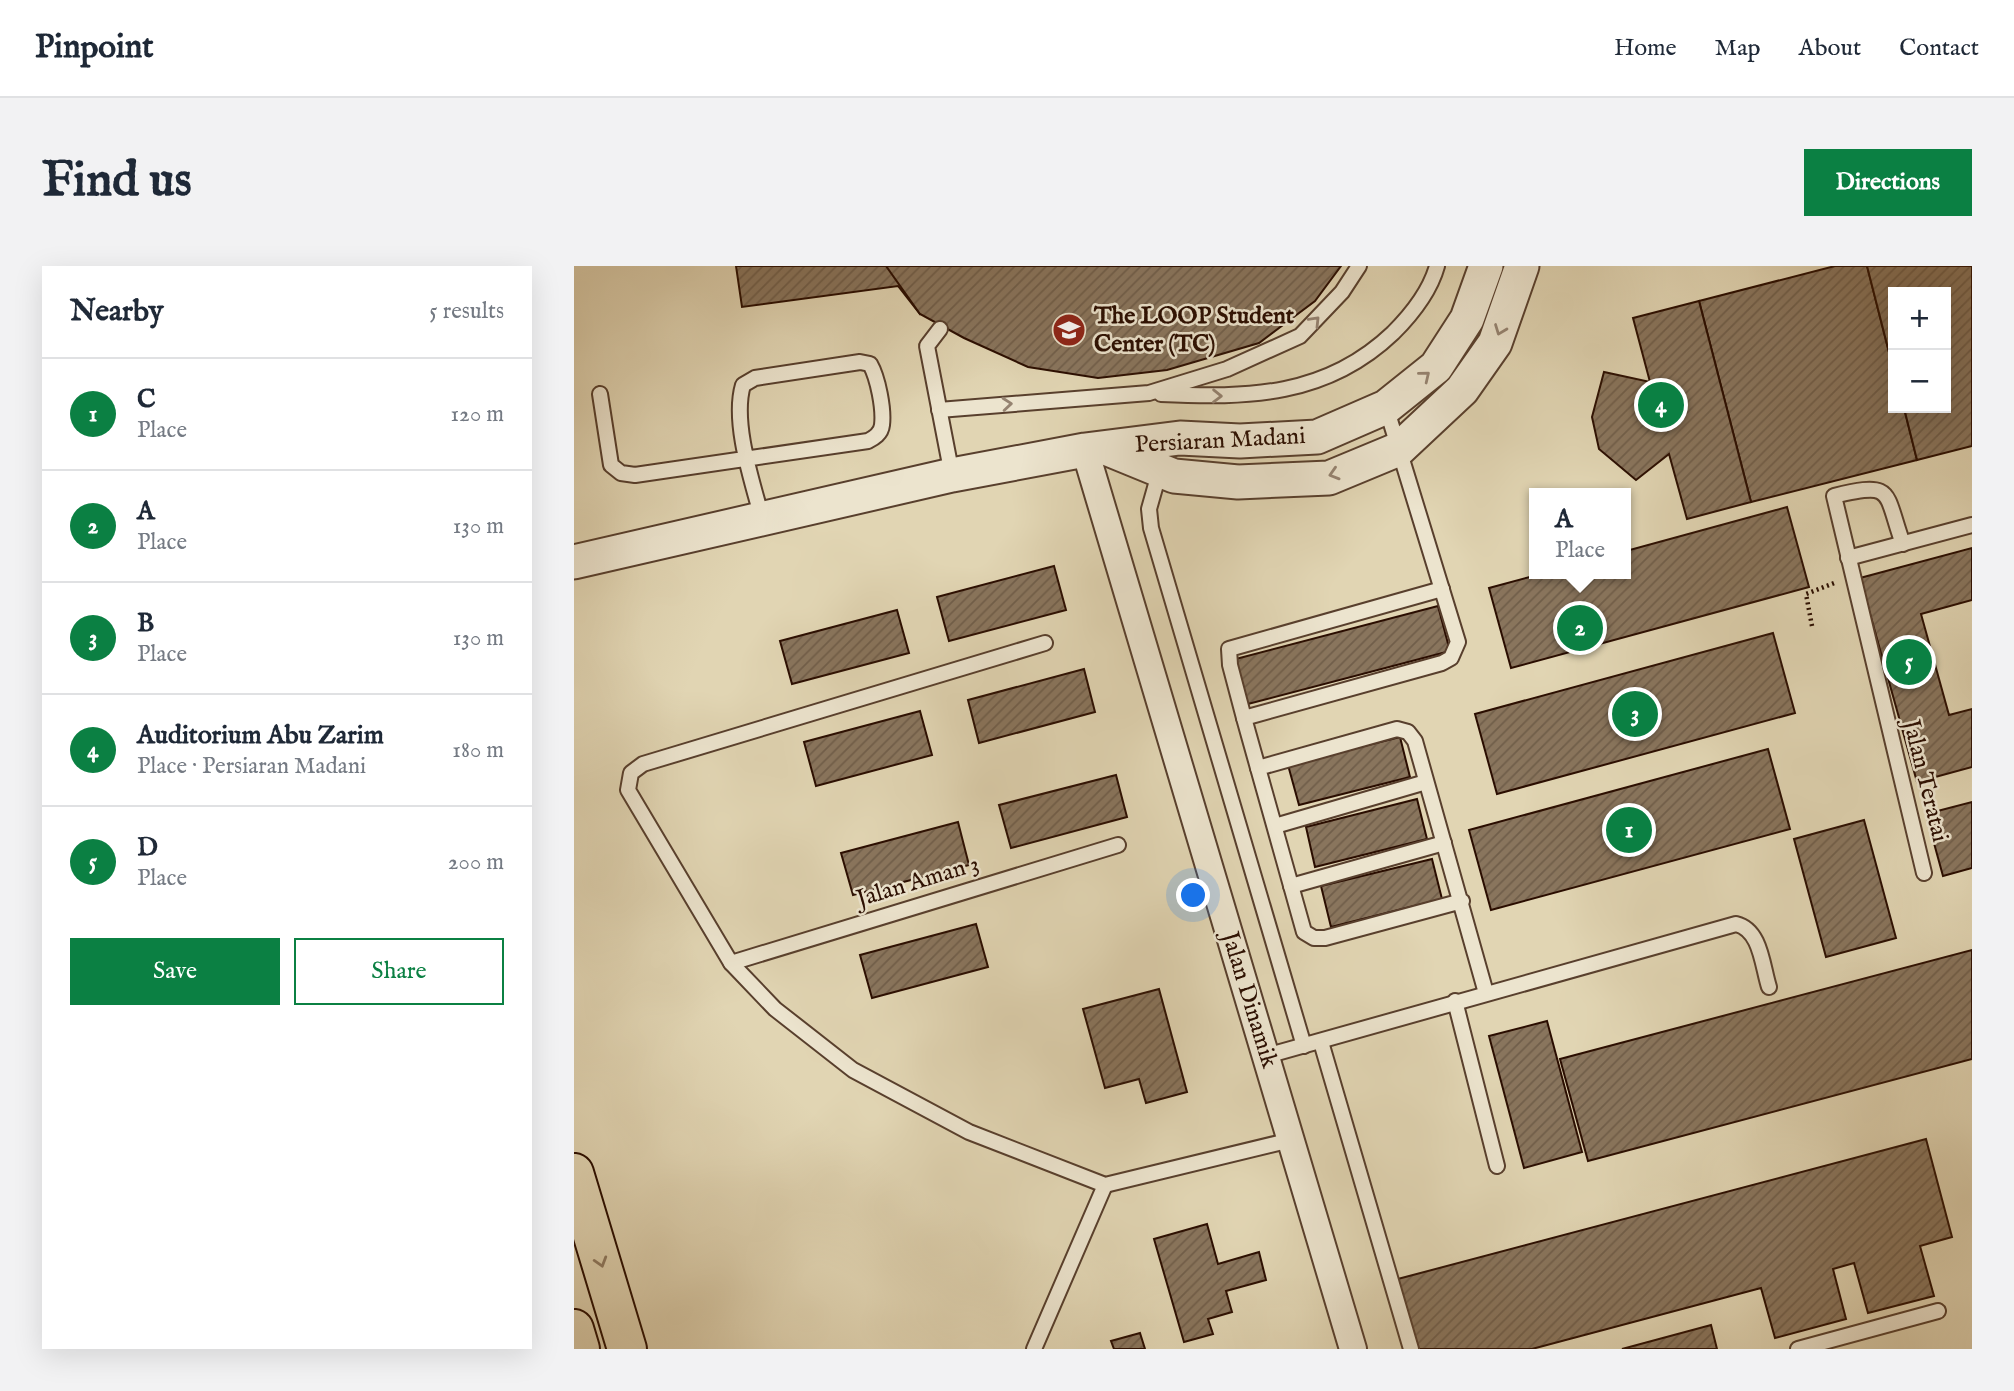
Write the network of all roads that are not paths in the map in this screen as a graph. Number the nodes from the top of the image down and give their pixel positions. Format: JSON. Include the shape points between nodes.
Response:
{"nodes":[{"id":1,"x":1359,"y":266,"type":"edge"},
{"id":2,"x":1437,"y":266,"type":"edge"},
{"id":3,"x":1486,"y":266,"type":"edge"},
{"id":4,"x":1522,"y":266,"type":"edge"},
{"id":5,"x":940,"y":329,"type":"dead end"},
{"id":6,"x":1149,"y":393,"type":"junction"},
{"id":7,"x":600,"y":394,"type":"dead end"},
{"id":8,"x":1387,"y":407,"type":"junction"},
{"id":9,"x":939,"y":410,"type":"junction"},
{"id":10,"x":1096,"y":449,"type":"junction"},
{"id":11,"x":1399,"y":449,"type":"junction"},
{"id":12,"x":747,"y":459,"type":"junction"},
{"id":13,"x":1160,"y":470,"type":"junction"},
{"id":14,"x":952,"y":475,"type":"junction"},
{"id":15,"x":762,"y":518,"type":"junction"},
{"id":16,"x":1972,"y":525,"type":"edge"},
{"id":17,"x":1903,"y":544,"type":"junction"},
{"id":18,"x":1849,"y":558,"type":"junction"},
{"id":19,"x":574,"y":562,"type":"edge"},
{"id":20,"x":1442,"y":589,"type":"junction"},
{"id":21,"x":1045,"y":643,"type":"dead end"},
{"id":22,"x":1244,"y":718,"type":"junction"},
{"id":23,"x":1258,"y":768,"type":"junction"},
{"id":24,"x":1426,"y":782,"type":"junction"},
{"id":25,"x":1275,"y":826,"type":"junction"},
{"id":26,"x":1444,"y":843,"type":"junction"},
{"id":27,"x":1118,"y":845,"type":"dead end"},
{"id":28,"x":1924,"y":873,"type":"dead end"},
{"id":29,"x":1291,"y":886,"type":"junction"},
{"id":30,"x":1462,"y":901,"type":"junction"},
{"id":31,"x":731,"y":963,"type":"junction"},
{"id":32,"x":1769,"y":987,"type":"dead end"},
{"id":33,"x":1486,"y":993,"type":"junction"},
{"id":34,"x":1455,"y":1001,"type":"junction"},
{"id":35,"x":1321,"y":1042,"type":"junction"},
{"id":36,"x":1304,"y":1046,"type":"junction"},
{"id":37,"x":1266,"y":1056,"type":"junction"},
{"id":38,"x":1291,"y":1140,"type":"junction"},
{"id":39,"x":1497,"y":1166,"type":"dead end"},
{"id":40,"x":574,"y":1174,"type":"edge"},
{"id":41,"x":1105,"y":1185,"type":"junction"},
{"id":42,"x":1938,"y":1311,"type":"dead end"},
{"id":43,"x":574,"y":1329,"type":"edge"},
{"id":44,"x":580,"y":1349,"type":"edge"},
{"id":45,"x":627,"y":1349,"type":"edge"},
{"id":46,"x":1034,"y":1349,"type":"edge"},
{"id":47,"x":1353,"y":1349,"type":"edge"},
{"id":48,"x":1411,"y":1349,"type":"edge"},
{"id":49,"x":1798,"y":1349,"type":"edge"}],
"edges":[{"from":6,"to":1,"type":"lane","one_way":true,"via":[[1227,369],[1300,336],[1342,292]]},
{"from":6,"to":2,"type":"lane","one_way":true,"via":[[1224,397],[1276,392],[1326,379],[1371,354],[1408,317]]},
{"from":8,"to":3,"type":"street","name":"Persiaran Madani","one_way":true,"via":[[1436,367],[1467,319]]},
{"from":4,"to":11,"type":"street","name":"Persiaran Madani","one_way":true,"via":[[1495,343],[1462,390]]},
{"from":5,"to":9,"type":"lane","via":[[927,346]]},
{"from":9,"to":6,"type":"lane","one_way":true},
{"from":7,"to":12,"type":"lane","via":[[611,465],[621,473],[635,475]]},
{"from":8,"to":10,"type":"street","name":"Persiaran Madani","via":[[1317,437],[1180,438]]},
{"from":8,"to":11,"type":"lane"},
{"from":9,"to":14,"type":"lane"},
{"from":10,"to":13,"type":"street","name":"Persiaran Madani"},
{"from":10,"to":14,"type":"street"},
{"from":10,"to":37,"type":"street","name":"Jalan Dinamik"},
{"from":11,"to":13,"type":"street","name":"Persiaran Madani","one_way":true,"via":[[1329,478],[1238,482]]},
{"from":11,"to":20,"type":"lane"},
{"from":12,"to":12,"type":"lane","via":[[739,398],[743,385],[755,378],[870,364],[882,426],[877,436]]},
{"from":12,"to":15,"type":"lane"},
{"from":13,"to":36,"type":"lane","via":[[1149,509],[1152,528]]},
{"from":14,"to":15,"type":"street"},
{"from":15,"to":19,"type":"street"},
{"from":16,"to":17,"type":"lane"},
{"from":17,"to":18,"type":"lane"},
{"from":17,"to":18,"type":"lane","name":"Jalan Teratai","via":[[1885,494],[1878,489],[1834,496]]},
{"from":18,"to":28,"type":"lane","name":"Jalan Teratai"},
{"from":20,"to":22,"type":"lane","via":[[1458,642],[1451,658]]},
{"from":20,"to":22,"type":"lane","via":[[1229,649]]},
{"from":21,"to":31,"type":"lane","via":[[643,764],[631,773],[628,790]]},
{"from":22,"to":23,"type":"lane"},
{"from":23,"to":24,"type":"lane","via":[[1397,730],[1408,732],[1415,741]]},
{"from":23,"to":25,"type":"lane"},
{"from":24,"to":25,"type":"lane"},
{"from":24,"to":26,"type":"lane"},
{"from":25,"to":29,"type":"lane"},
{"from":26,"to":29,"type":"lane"},
{"from":26,"to":30,"type":"lane"},
{"from":27,"to":31,"type":"lane","name":"Jalan Aman 3"},
{"from":29,"to":30,"type":"lane","via":[[1304,932],[1314,938]]},
{"from":30,"to":33,"type":"lane"},
{"from":31,"to":41,"type":"lane","via":[[775,1009],[853,1070],[969,1132]]},
{"from":32,"to":33,"type":"lane","via":[[1754,936],[1747,926],[1736,924]]},
{"from":33,"to":34,"type":"lane"},
{"from":34,"to":35,"type":"lane"},
{"from":34,"to":39,"type":"lane"},
{"from":35,"to":36,"type":"lane"},
{"from":35,"to":48,"type":"lane"},
{"from":36,"to":37,"type":"lane"},
{"from":37,"to":38,"type":"street","name":"Jalan Dinamik"},
{"from":38,"to":41,"type":"lane"},
{"from":38,"to":47,"type":"street","name":"Jalan Dinamik"},
{"from":40,"to":45,"type":"main road","one_way":true},
{"from":41,"to":46,"type":"lane"},
{"from":42,"to":49,"type":"lane"},
{"from":43,"to":44,"type":"main road"}]}
